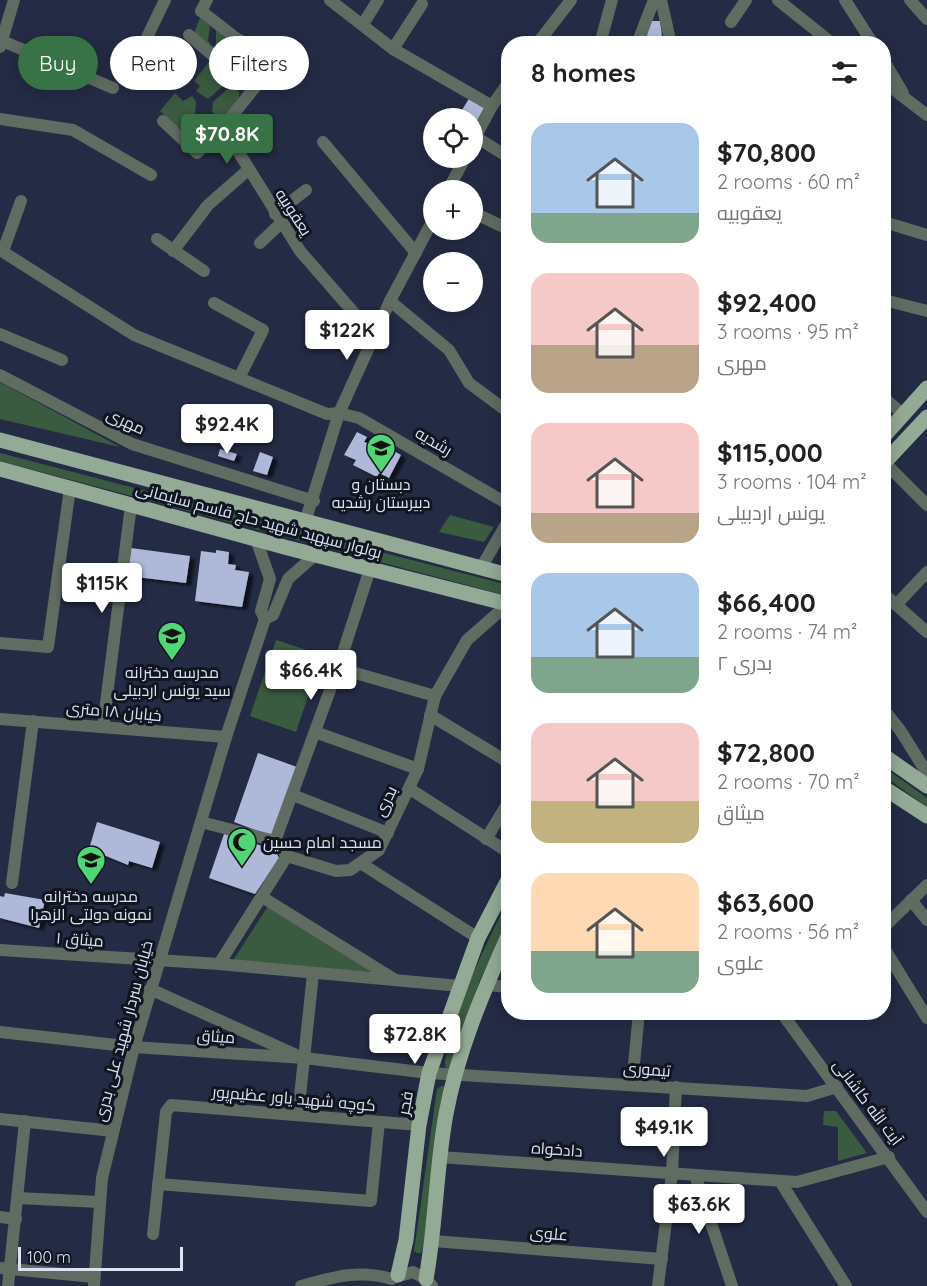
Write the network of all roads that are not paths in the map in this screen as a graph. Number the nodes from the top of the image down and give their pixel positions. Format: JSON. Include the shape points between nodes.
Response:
{"nodes":[{"id":1,"x":14,"y":0,"type":"edge"},
{"id":2,"x":165,"y":0,"type":"edge"},
{"id":3,"x":207,"y":0,"type":"edge"},
{"id":4,"x":330,"y":0,"type":"edge"},
{"id":5,"x":378,"y":0,"type":"edge"},
{"id":6,"x":571,"y":0,"type":"edge"},
{"id":7,"x":612,"y":0,"type":"edge"},
{"id":8,"x":654,"y":0,"type":"edge"},
{"id":9,"x":661,"y":0,"type":"edge"},
{"id":10,"x":746,"y":0,"type":"edge"},
{"id":11,"x":778,"y":0,"type":"edge"},
{"id":12,"x":845,"y":0,"type":"edge"},
{"id":13,"x":910,"y":0,"type":"edge"},
{"id":14,"x":422,"y":4,"type":"dead end"},
{"id":15,"x":927,"y":19,"type":"edge"},
{"id":16,"x":731,"y":22,"type":"dead end"},
{"id":17,"x":363,"y":24,"type":"junction"},
{"id":18,"x":189,"y":35,"type":"dead end"},
{"id":19,"x":148,"y":36,"type":"edge"},
{"id":20,"x":235,"y":36,"type":"edge"},
{"id":21,"x":543,"y":36,"type":"edge"},
{"id":22,"x":602,"y":36,"type":"edge"},
{"id":23,"x":640,"y":36,"type":"edge"},
{"id":24,"x":669,"y":36,"type":"edge"},
{"id":25,"x":823,"y":36,"type":"edge"},
{"id":26,"x":868,"y":36,"type":"edge"},
{"id":27,"x":1,"y":43,"type":"edge"},
{"id":28,"x":393,"y":49,"type":"junction"},
{"id":29,"x":209,"y":52,"type":"edge"},
{"id":30,"x":891,"y":73,"type":"edge"},
{"id":31,"x":110,"y":87,"type":"edge"},
{"id":32,"x":891,"y":87,"type":"edge"},
{"id":33,"x":253,"y":90,"type":"edge"},
{"id":34,"x":501,"y":93,"type":"edge"},
{"id":35,"x":907,"y":100,"type":"junction"},
{"id":36,"x":492,"y":106,"type":"junction"},
{"id":37,"x":927,"y":116,"type":"edge"},
{"id":38,"x":0,"y":119,"type":"edge"},
{"id":39,"x":163,"y":121,"type":"dead end"},
{"id":40,"x":483,"y":123,"type":"edge"},
{"id":41,"x":223,"y":128,"type":"junction"},
{"id":42,"x":323,"y":142,"type":"dead end"},
{"id":43,"x":483,"y":144,"type":"edge"},
{"id":44,"x":501,"y":154,"type":"edge"},
{"id":45,"x":248,"y":170,"type":"junction"},
{"id":46,"x":152,"y":175,"type":"dead end"},
{"id":47,"x":306,"y":190,"type":"dead end"},
{"id":48,"x":21,"y":201,"type":"dead end"},
{"id":49,"x":483,"y":217,"type":"edge"},
{"id":50,"x":278,"y":219,"type":"junction"},
{"id":51,"x":891,"y":224,"type":"edge"},
{"id":52,"x":501,"y":226,"type":"edge"},
{"id":53,"x":927,"y":236,"type":"edge"},
{"id":54,"x":157,"y":239,"type":"dead end"},
{"id":55,"x":423,"y":239,"type":"edge"},
{"id":56,"x":260,"y":243,"type":"dead end"},
{"id":57,"x":2,"y":250,"type":"edge"},
{"id":58,"x":172,"y":251,"type":"junction"},
{"id":59,"x":416,"y":253,"type":"junction"},
{"id":60,"x":204,"y":271,"type":"dead end"},
{"id":61,"x":390,"y":301,"type":"junction"},
{"id":62,"x":891,"y":302,"type":"edge"},
{"id":63,"x":214,"y":303,"type":"dead end"},
{"id":64,"x":927,"y":311,"type":"edge"},
{"id":65,"x":0,"y":334,"type":"edge"},
{"id":66,"x":374,"y":336,"type":"junction"},
{"id":67,"x":62,"y":360,"type":"dead end"},
{"id":68,"x":0,"y":375,"type":"edge"},
{"id":69,"x":239,"y":378,"type":"junction"},
{"id":70,"x":927,"y":388,"type":"edge"},
{"id":71,"x":891,"y":404,"type":"edge"},
{"id":72,"x":501,"y":407,"type":"edge"},
{"id":73,"x":339,"y":413,"type":"junction"},
{"id":74,"x":903,"y":414,"type":"junction"},
{"id":75,"x":927,"y":417,"type":"edge"},
{"id":76,"x":891,"y":428,"type":"edge"},
{"id":77,"x":0,"y":440,"type":"edge"},
{"id":78,"x":891,"y":456,"type":"edge"},
{"id":79,"x":0,"y":469,"type":"edge"},
{"id":80,"x":891,"y":470,"type":"edge"},
{"id":81,"x":70,"y":488,"type":"junction"},
{"id":82,"x":501,"y":500,"type":"edge"},
{"id":83,"x":314,"y":501,"type":"junction"},
{"id":84,"x":131,"y":505,"type":"junction"},
{"id":85,"x":927,"y":505,"type":"edge"},
{"id":86,"x":305,"y":522,"type":"junction"},
{"id":87,"x":501,"y":533,"type":"edge"},
{"id":88,"x":256,"y":539,"type":"junction"},
{"id":89,"x":315,"y":555,"type":"junction"},
{"id":90,"x":481,"y":568,"type":"junction"},
{"id":91,"x":370,"y":569,"type":"junction"},
{"id":92,"x":927,"y":572,"type":"edge"},
{"id":93,"x":501,"y":573,"type":"edge"},
{"id":94,"x":891,"y":600,"type":"edge"},
{"id":95,"x":501,"y":602,"type":"edge"},
{"id":96,"x":896,"y":605,"type":"junction"},
{"id":97,"x":501,"y":610,"type":"edge"},
{"id":98,"x":265,"y":619,"type":"junction"},
{"id":99,"x":927,"y":632,"type":"edge"},
{"id":100,"x":0,"y":643,"type":"edge"},
{"id":101,"x":338,"y":668,"type":"junction"},
{"id":102,"x":435,"y":696,"type":"junction"},
{"id":103,"x":430,"y":715,"type":"junction"},
{"id":104,"x":0,"y":718,"type":"edge"},
{"id":105,"x":891,"y":719,"type":"edge"},
{"id":106,"x":33,"y":721,"type":"junction"},
{"id":107,"x":104,"y":727,"type":"junction"},
{"id":108,"x":315,"y":732,"type":"junction"},
{"id":109,"x":226,"y":737,"type":"junction"},
{"id":110,"x":501,"y":758,"type":"edge"},
{"id":111,"x":891,"y":761,"type":"edge"},
{"id":112,"x":418,"y":769,"type":"junction"},
{"id":113,"x":927,"y":773,"type":"edge"},
{"id":114,"x":927,"y":786,"type":"edge"},
{"id":115,"x":410,"y":789,"type":"junction"},
{"id":116,"x":891,"y":793,"type":"edge"},
{"id":117,"x":293,"y":795,"type":"junction"},
{"id":118,"x":501,"y":814,"type":"edge"},
{"id":119,"x":927,"y":816,"type":"edge"},
{"id":120,"x":201,"y":822,"type":"junction"},
{"id":121,"x":388,"y":833,"type":"junction"},
{"id":122,"x":486,"y":839,"type":"junction"},
{"id":123,"x":275,"y":841,"type":"junction"},
{"id":124,"x":501,"y":848,"type":"edge"},
{"id":125,"x":287,"y":856,"type":"junction"},
{"id":126,"x":362,"y":864,"type":"junction"},
{"id":127,"x":12,"y":883,"type":"dead end"},
{"id":128,"x":927,"y":885,"type":"edge"},
{"id":129,"x":501,"y":894,"type":"edge"},
{"id":130,"x":262,"y":897,"type":"junction"},
{"id":131,"x":910,"y":900,"type":"junction"},
{"id":132,"x":891,"y":920,"type":"edge"},
{"id":133,"x":927,"y":920,"type":"edge"},
{"id":134,"x":478,"y":938,"type":"junction"},
{"id":135,"x":0,"y":950,"type":"edge"},
{"id":136,"x":501,"y":952,"type":"edge"},
{"id":137,"x":891,"y":959,"type":"edge"},
{"id":138,"x":158,"y":961,"type":"junction"},
{"id":139,"x":219,"y":964,"type":"junction"},
{"id":140,"x":313,"y":974,"type":"junction"},
{"id":141,"x":396,"y":981,"type":"junction"},
{"id":142,"x":487,"y":985,"type":"junction"},
{"id":143,"x":460,"y":986,"type":"junction"},
{"id":144,"x":501,"y":986,"type":"edge"},
{"id":145,"x":150,"y":989,"type":"junction"},
{"id":146,"x":927,"y":1018,"type":"edge"},
{"id":147,"x":638,"y":1020,"type":"edge"},
{"id":148,"x":787,"y":1020,"type":"edge"},
{"id":149,"x":0,"y":1032,"type":"edge"},
{"id":150,"x":134,"y":1047,"type":"junction"},
{"id":151,"x":304,"y":1058,"type":"junction"},
{"id":152,"x":429,"y":1073,"type":"junction"},
{"id":153,"x":455,"y":1074,"type":"junction"},
{"id":154,"x":632,"y":1084,"type":"junction"},
{"id":155,"x":676,"y":1087,"type":"junction"},
{"id":156,"x":837,"y":1087,"type":"junction"},
{"id":157,"x":298,"y":1115,"type":"junction"},
{"id":158,"x":0,"y":1119,"type":"edge"},
{"id":159,"x":25,"y":1121,"type":"junction"},
{"id":160,"x":379,"y":1122,"type":"junction"},
{"id":161,"x":419,"y":1125,"type":"junction"},
{"id":162,"x":113,"y":1131,"type":"junction"},
{"id":163,"x":440,"y":1157,"type":"junction"},
{"id":164,"x":889,"y":1157,"type":"junction"},
{"id":165,"x":672,"y":1173,"type":"junction"},
{"id":166,"x":695,"y":1175,"type":"junction"},
{"id":167,"x":780,"y":1181,"type":"junction"},
{"id":168,"x":158,"y":1184,"type":"junction"},
{"id":169,"x":922,"y":1192,"type":"edge"},
{"id":170,"x":18,"y":1198,"type":"junction"},
{"id":171,"x":99,"y":1202,"type":"junction"},
{"id":172,"x":927,"y":1212,"type":"edge"},
{"id":173,"x":0,"y":1217,"type":"edge"},
{"id":174,"x":16,"y":1219,"type":"junction"},
{"id":175,"x":153,"y":1234,"type":"dead end"},
{"id":176,"x":433,"y":1241,"type":"junction"},
{"id":177,"x":662,"y":1259,"type":"junction"},
{"id":178,"x":5,"y":1268,"type":"edge"},
{"id":179,"x":392,"y":1280,"type":"edge"},
{"id":180,"x":94,"y":1281,"type":"edge"},
{"id":181,"x":429,"y":1282,"type":"edge"},
{"id":182,"x":8,"y":1286,"type":"edge"},
{"id":183,"x":302,"y":1286,"type":"edge"},
{"id":184,"x":658,"y":1286,"type":"edge"},
{"id":185,"x":732,"y":1286,"type":"edge"},
{"id":186,"x":846,"y":1286,"type":"edge"}],
"edges":[{"from":1,"to":27,"type":"street"},
{"from":2,"to":19,"type":"street"},
{"from":3,"to":20,"type":"street","via":[[201,11]]},
{"from":4,"to":17,"type":"street"},
{"from":5,"to":17,"type":"street"},
{"from":6,"to":21,"type":"street"},
{"from":7,"to":22,"type":"street"},
{"from":8,"to":23,"type":"street"},
{"from":9,"to":24,"type":"street"},
{"from":10,"to":16,"type":"street"},
{"from":11,"to":25,"type":"street"},
{"from":12,"to":26,"type":"street"},
{"from":13,"to":15,"type":"street"},
{"from":14,"to":28,"type":"street"},
{"from":17,"to":28,"type":"street"},
{"from":18,"to":29,"type":"street"},
{"from":27,"to":31,"type":"street"},
{"from":28,"to":36,"type":"street"},
{"from":30,"to":35,"type":"street"},
{"from":32,"to":35,"type":"street"},
{"from":33,"to":41,"type":"street"},
{"from":34,"to":36,"type":"street"},
{"from":35,"to":37,"type":"street"},
{"from":36,"to":40,"type":"street"},
{"from":38,"to":46,"type":"street","via":[[73,130]]},
{"from":39,"to":41,"type":"street","via":[[197,153]]},
{"from":41,"to":45,"type":"street","name":"یعقوبیه"},
{"from":42,"to":59,"type":"street"},
{"from":43,"to":44,"type":"street"},
{"from":45,"to":50,"type":"street","name":"یعقوبیه"},
{"from":45,"to":58,"type":"street","via":[[208,205]]},
{"from":47,"to":50,"type":"street"},
{"from":48,"to":57,"type":"street"},
{"from":49,"to":52,"type":"street"},
{"from":50,"to":56,"type":"street"},
{"from":50,"to":66,"type":"street","name":"یعقوبیه","via":[[300,251]]},
{"from":51,"to":53,"type":"street"},
{"from":54,"to":58,"type":"street"},
{"from":55,"to":59,"type":"street"},
{"from":57,"to":69,"type":"street","name":"رشدیه","via":[[134,335]]},
{"from":58,"to":60,"type":"street"},
{"from":59,"to":61,"type":"street"},
{"from":61,"to":66,"type":"street"},
{"from":61,"to":72,"type":"street","via":[[449,350],[469,383]]},
{"from":62,"to":64,"type":"street"},
{"from":63,"to":69,"type":"street","via":[[263,330]]},
{"from":65,"to":67,"type":"street"},
{"from":66,"to":73,"type":"street"},
{"from":68,"to":83,"type":"street","name":"مهری","via":[[132,444]]},
{"from":69,"to":73,"type":"street","name":"رشدیه","via":[[327,414]]},
{"from":70,"to":74,"type":"main road"},
{"from":71,"to":74,"type":"street"},
{"from":73,"to":82,"type":"street","name":"رشدیه","via":[[380,428]]},
{"from":73,"to":83,"type":"street"},
{"from":74,"to":76,"type":"main road"},
{"from":75,"to":78,"type":"main road"},
{"from":77,"to":86,"type":"main road","name":"بولوار سپهبد شهید حاج قاسم سلیمانی"},
{"from":79,"to":81,"type":"main road","name":"بولوار سپهبد شهید حاج قاسم سلیمانی"},
{"from":80,"to":85,"type":"street"},
{"from":81,"to":84,"type":"main road","name":"بولوار سپهبد شهید حاج قاسم سلیمانی"},
{"from":81,"to":100,"type":"street","via":[[48,646]]},
{"from":83,"to":86,"type":"street"},
{"from":84,"to":88,"type":"main road","name":"بولوار سپهبد شهید حاج قاسم سلیمانی"},
{"from":84,"to":107,"type":"street"},
{"from":86,"to":90,"type":"main road","name":"بولوار سپهبد شهید حاج قاسم سلیمانی"},
{"from":87,"to":90,"type":"street"},
{"from":88,"to":89,"type":"main road","name":"بولوار سپهبد شهید حاج قاسم سلیمانی"},
{"from":88,"to":98,"type":"street","name":"خیابان سردار شهید علی بدری","via":[[270,579],[261,611]]},
{"from":89,"to":91,"type":"main road","name":"بولوار سپهبد شهید حاج قاسم سلیمانی"},
{"from":89,"to":98,"type":"street","name":"خیابان سردار شهید علی بدری","via":[[288,579],[273,615]]},
{"from":90,"to":93,"type":"main road","name":"بولوار سپهبد شهید حاج قاسم سلیمانی"},
{"from":91,"to":95,"type":"main road","name":"بولوار سپهبد شهید حاج قاسم سلیمانی"},
{"from":91,"to":101,"type":"street"},
{"from":92,"to":96,"type":"street"},
{"from":94,"to":96,"type":"street"},
{"from":96,"to":99,"type":"street"},
{"from":97,"to":102,"type":"street","name":"بدری","via":[[467,640]]},
{"from":98,"to":109,"type":"street","name":"خیابان سردار شهید علی بدری"},
{"from":101,"to":102,"type":"street"},
{"from":101,"to":108,"type":"street"},
{"from":102,"to":103,"type":"street","name":"بدری"},
{"from":103,"to":110,"type":"street"},
{"from":103,"to":112,"type":"street","name":"بدری"},
{"from":104,"to":106,"type":"street","name":"خیابان ۱۸ متری"},
{"from":105,"to":113,"type":"street"},
{"from":106,"to":107,"type":"street","name":"خیابان ۱۸ متری"},
{"from":106,"to":127,"type":"street"},
{"from":107,"to":109,"type":"street","name":"خیابان ۱۸ متری"},
{"from":108,"to":112,"type":"street"},
{"from":108,"to":117,"type":"street"},
{"from":109,"to":120,"type":"street","name":"خیابان سردار شهید علی بدری"},
{"from":111,"to":114,"type":"main road"},
{"from":112,"to":115,"type":"street","name":"بدری"},
{"from":115,"to":121,"type":"street","name":"بدری"},
{"from":115,"to":122,"type":"street"},
{"from":116,"to":119,"type":"main road"},
{"from":117,"to":121,"type":"street"},
{"from":117,"to":123,"type":"street"},
{"from":118,"to":122,"type":"street"},
{"from":120,"to":123,"type":"street"},
{"from":120,"to":138,"type":"street","name":"خیابان سردار شهید علی بدری"},
{"from":121,"to":126,"type":"street","name":"بدری","via":[[379,850]]},
{"from":122,"to":124,"type":"street"},
{"from":123,"to":125,"type":"street"},
{"from":125,"to":126,"type":"street","via":[[336,871]]},
{"from":125,"to":130,"type":"street"},
{"from":126,"to":134,"type":"street"},
{"from":128,"to":131,"type":"street"},
{"from":129,"to":134,"type":"main road","name":"فجر"},
{"from":130,"to":139,"type":"street"},
{"from":130,"to":141,"type":"street"},
{"from":131,"to":132,"type":"street"},
{"from":131,"to":133,"type":"street"},
{"from":134,"to":143,"type":"main road","name":"فجر"},
{"from":135,"to":138,"type":"street","name":"میثاق ۱"},
{"from":136,"to":142,"type":"main road"},
{"from":137,"to":146,"type":"street"},
{"from":138,"to":139,"type":"street"},
{"from":138,"to":145,"type":"street","name":"خیابان سردار شهید علی بدری"},
{"from":139,"to":140,"type":"street"},
{"from":140,"to":141,"type":"street"},
{"from":140,"to":151,"type":"street"},
{"from":141,"to":143,"type":"street"},
{"from":142,"to":144,"type":"street"},
{"from":142,"to":153,"type":"main road"},
{"from":143,"to":152,"type":"main road","name":"فجر"},
{"from":145,"to":150,"type":"street","name":"خیابان سردار شهید علی بدری"},
{"from":145,"to":151,"type":"street"},
{"from":147,"to":154,"type":"street"},
{"from":148,"to":156,"type":"street","name":"آیت الله کاشانی"},
{"from":149,"to":150,"type":"street","name":"میثاق"},
{"from":150,"to":151,"type":"street","name":"میثاق"},
{"from":150,"to":162,"type":"street","name":"خیابان سردار شهید علی بدری"},
{"from":151,"to":152,"type":"street","name":"میثاق"},
{"from":151,"to":157,"type":"street"},
{"from":152,"to":153,"type":"street","name":"تیموری"},
{"from":152,"to":161,"type":"main road","name":"فجر"},
{"from":153,"to":154,"type":"street","name":"تیموری"},
{"from":153,"to":163,"type":"main road"},
{"from":154,"to":155,"type":"street","name":"تیموری"},
{"from":155,"to":156,"type":"street","name":"تیموری","via":[[807,1096]]},
{"from":155,"to":165,"type":"street"},
{"from":156,"to":164,"type":"street","name":"آیت الله کاشانی"},
{"from":157,"to":160,"type":"street","name":"کوچه شهید یاور عظیم‌پور"},
{"from":157,"to":168,"type":"street","name":"کوچه شهید یاور عظیم‌پور","via":[[171,1106],[167,1108]]},
{"from":158,"to":159,"type":"street"},
{"from":159,"to":162,"type":"street"},
{"from":159,"to":170,"type":"street"},
{"from":160,"to":161,"type":"street","name":"کوچه شهید یاور عظیم‌پور"},
{"from":160,"to":168,"type":"street","via":[[371,1201]]},
{"from":161,"to":179,"type":"main road","name":"فجر","via":[[406,1240]]},
{"from":162,"to":171,"type":"street","name":"خیابان سردار شهید علی بدری"},
{"from":163,"to":165,"type":"street","name":"دادخواه"},
{"from":163,"to":176,"type":"main road"},
{"from":164,"to":167,"type":"street","name":"دادخواه","via":[[797,1182]]},
{"from":164,"to":169,"type":"street","name":"آیت الله کاشانی"},
{"from":165,"to":166,"type":"street","name":"دادخواه"},
{"from":165,"to":177,"type":"street"},
{"from":166,"to":167,"type":"street","name":"دادخواه"},
{"from":166,"to":185,"type":"street"},
{"from":167,"to":186,"type":"street"},
{"from":168,"to":175,"type":"street"},
{"from":169,"to":172,"type":"street","name":"آیت الله کاشانی"},
{"from":170,"to":171,"type":"street"},
{"from":170,"to":174,"type":"street"},
{"from":171,"to":180,"type":"street","name":"خیابان سردار شهید علی بدری"},
{"from":173,"to":174,"type":"street"},
{"from":174,"to":178,"type":"street"},
{"from":176,"to":177,"type":"street","name":"علوی"},
{"from":176,"to":181,"type":"main road"},
{"from":177,"to":184,"type":"street"},
{"from":178,"to":180,"type":"street"},
{"from":178,"to":182,"type":"street"},
{"from":179,"to":181,"type":"street","via":[[413,1272]]},
{"from":179,"to":183,"type":"street","via":[[372,1273],[341,1274]]}]}
